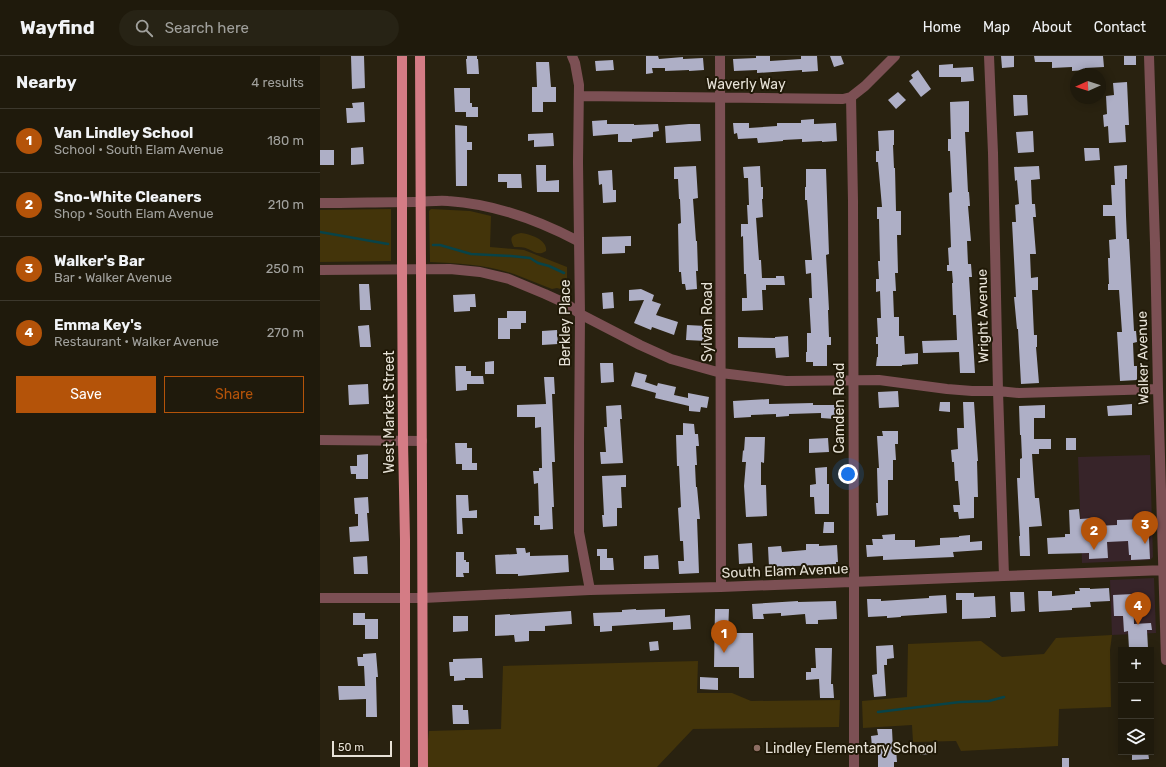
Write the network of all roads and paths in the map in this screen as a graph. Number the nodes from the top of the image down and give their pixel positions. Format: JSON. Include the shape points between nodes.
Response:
{"nodes":[{"id":1,"x":402,"y":56,"type":"edge"},
{"id":2,"x":420,"y":56,"type":"edge"},
{"id":3,"x":572,"y":56,"type":"edge"},
{"id":4,"x":720,"y":56,"type":"edge"},
{"id":5,"x":895,"y":56,"type":"edge"},
{"id":6,"x":989,"y":56,"type":"edge"},
{"id":7,"x":1149,"y":56,"type":"edge"},
{"id":8,"x":579,"y":96,"type":"junction"},
{"id":9,"x":851,"y":97,"type":"junction"},
{"id":10,"x":720,"y":98,"type":"junction"},
{"id":11,"x":402,"y":202,"type":"junction"},
{"id":12,"x":421,"y":202,"type":"junction"},
{"id":13,"x":320,"y":203,"type":"edge"},
{"id":14,"x":578,"y":242,"type":"junction"},
{"id":15,"x":320,"y":270,"type":"edge"},
{"id":16,"x":402,"y":270,"type":"junction"},
{"id":17,"x":421,"y":270,"type":"junction"},
{"id":18,"x":580,"y":314,"type":"junction"},
{"id":19,"x":721,"y":373,"type":"junction"},
{"id":20,"x":853,"y":380,"type":"junction"},
{"id":21,"x":1158,"y":389,"type":"junction"},
{"id":22,"x":998,"y":391,"type":"junction"},
{"id":23,"x":320,"y":440,"type":"edge"},
{"id":24,"x":403,"y":441,"type":"junction"},
{"id":25,"x":422,"y":441,"type":"junction"},
{"id":26,"x":1165,"y":570,"type":"edge"},
{"id":27,"x":1004,"y":576,"type":"junction"},
{"id":28,"x":854,"y":582,"type":"junction"},
{"id":29,"x":721,"y":587,"type":"junction"},
{"id":30,"x":590,"y":590,"type":"junction"},
{"id":31,"x":320,"y":598,"type":"edge"},
{"id":32,"x":404,"y":598,"type":"junction"},
{"id":33,"x":423,"y":598,"type":"junction"},
{"id":34,"x":1166,"y":660,"type":"edge"},
{"id":35,"x":405,"y":767,"type":"edge"},
{"id":36,"x":423,"y":767,"type":"edge"},
{"id":37,"x":854,"y":767,"type":"edge"}],
"edges":[{"from":1,"to":11,"type":"main road","name":"West Market Street"},
{"from":2,"to":12,"type":"main road"},
{"from":3,"to":8,"type":"street","name":"Berkley Place","via":[[576,63]]},
{"from":4,"to":10,"type":"street","name":"Sylvan Road"},
{"from":5,"to":9,"type":"street"},
{"from":6,"to":22,"type":"street","name":"Wright Avenue"},
{"from":7,"to":21,"type":"street","name":"Walker Avenue"},
{"from":8,"to":10,"type":"street","name":"Waverly Way"},
{"from":8,"to":14,"type":"street","name":"Berkley Place"},
{"from":9,"to":10,"type":"street","name":"Waverly Way"},
{"from":9,"to":20,"type":"street","name":"Camden Road"},
{"from":10,"to":19,"type":"street","name":"Sylvan Road"},
{"from":11,"to":12,"type":"street"},
{"from":11,"to":13,"type":"street"},
{"from":11,"to":16,"type":"main road","name":"West Market Street"},
{"from":12,"to":14,"type":"street","via":[[447,201],[505,211],[562,232]]},
{"from":12,"to":17,"type":"main road"},
{"from":14,"to":18,"type":"street","name":"Berkley Place"},
{"from":15,"to":16,"type":"street"},
{"from":16,"to":17,"type":"street"},
{"from":16,"to":24,"type":"main road","name":"West Market Street"},
{"from":17,"to":18,"type":"street","via":[[480,272],[509,279],[567,304]]},
{"from":17,"to":25,"type":"main road"},
{"from":18,"to":19,"type":"street","via":[[671,359]]},
{"from":18,"to":30,"type":"street","name":"Berkley Place","via":[[579,532]]},
{"from":19,"to":20,"type":"street","via":[[786,380]]},
{"from":19,"to":29,"type":"street","name":"Sylvan Road"},
{"from":20,"to":22,"type":"street"},
{"from":20,"to":28,"type":"street","name":"Camden Road"},
{"from":21,"to":22,"type":"street","via":[[1019,393]]},
{"from":21,"to":26,"type":"street","name":"Walker Avenue"},
{"from":22,"to":27,"type":"street","name":"Wright Avenue"},
{"from":23,"to":24,"type":"street"},
{"from":24,"to":25,"type":"street"},
{"from":24,"to":32,"type":"main road","name":"West Market Street"},
{"from":25,"to":33,"type":"main road"},
{"from":26,"to":27,"type":"street","name":"South Elam Avenue"},
{"from":26,"to":34,"type":"street","name":"Walker Avenue"},
{"from":27,"to":28,"type":"street","name":"South Elam Avenue"},
{"from":28,"to":29,"type":"street","name":"South Elam Avenue"},
{"from":28,"to":37,"type":"street","name":"Camden Road"},
{"from":29,"to":30,"type":"street","name":"South Elam Avenue"},
{"from":30,"to":33,"type":"street","name":"South Elam Avenue"},
{"from":31,"to":32,"type":"street","name":"South Elam Avenue"},
{"from":32,"to":33,"type":"street","name":"South Elam Avenue"},
{"from":32,"to":35,"type":"main road","name":"West Market Street"},
{"from":33,"to":36,"type":"main road"}]}
